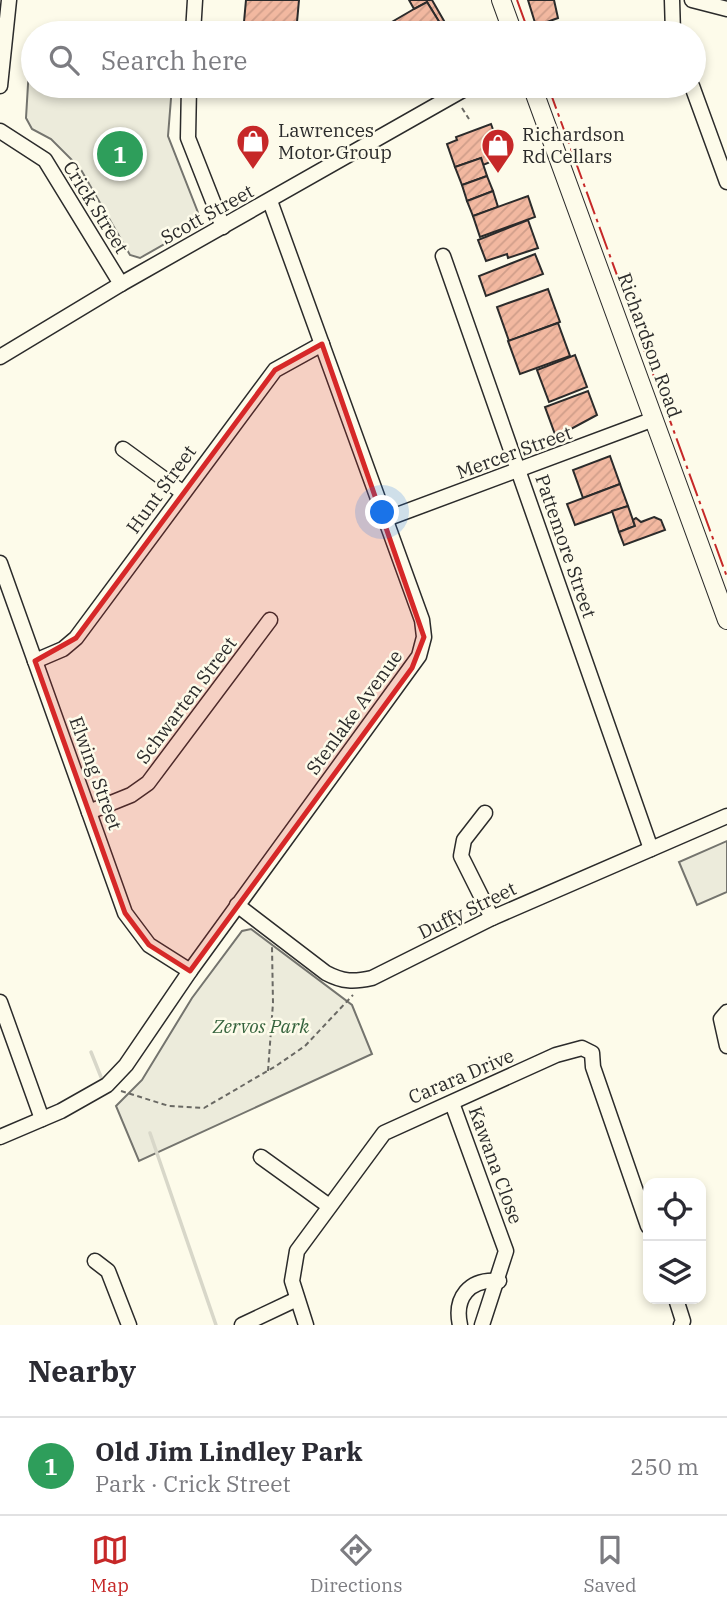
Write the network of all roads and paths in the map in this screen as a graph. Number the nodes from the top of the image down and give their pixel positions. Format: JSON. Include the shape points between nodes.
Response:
{"nodes":[{"id":1,"x":9,"y":0,"type":"edge"},
{"id":2,"x":195,"y":0,"type":"edge"},
{"id":3,"x":501,"y":0,"type":"edge"},
{"id":4,"x":672,"y":0,"type":"edge"},
{"id":5,"x":692,"y":0,"type":"edge"},
{"id":6,"x":727,"y":9,"type":"edge"},
{"id":7,"x":194,"y":21,"type":"edge"},
{"id":8,"x":509,"y":21,"type":"edge"},
{"id":9,"x":673,"y":21,"type":"edge"},
{"id":10,"x":0,"y":86,"type":"edge"},
{"id":11,"x":189,"y":98,"type":"edge"},
{"id":12,"x":449,"y":98,"type":"edge"},
{"id":13,"x":536,"y":98,"type":"edge"},
{"id":14,"x":696,"y":98,"type":"edge"},
{"id":15,"x":461,"y":107,"type":"dead end"},
{"id":16,"x":469,"y":120,"type":"dead end"},
{"id":17,"x":0,"y":131,"type":"edge"},
{"id":18,"x":727,"y":182,"type":"edge"},
{"id":19,"x":270,"y":201,"type":"junction"},
{"id":20,"x":223,"y":227,"type":"junction"},
{"id":21,"x":443,"y":256,"type":"dead end"},
{"id":22,"x":121,"y":284,"type":"junction"},
{"id":23,"x":323,"y":344,"type":"junction"},
{"id":24,"x":0,"y":357,"type":"edge"},
{"id":25,"x":654,"y":419,"type":"junction"},
{"id":26,"x":123,"y":449,"type":"dead end"},
{"id":27,"x":520,"y":470,"type":"junction"},
{"id":28,"x":182,"y":492,"type":"junction"},
{"id":29,"x":386,"y":519,"type":"junction"},
{"id":30,"x":0,"y":563,"type":"edge"},
{"id":31,"x":270,"y":620,"type":"dead end"},
{"id":32,"x":727,"y":620,"type":"edge"},
{"id":33,"x":35,"y":661,"type":"junction"},
{"id":34,"x":89,"y":812,"type":"junction"},
{"id":35,"x":485,"y":813,"type":"dead end"},
{"id":36,"x":727,"y":816,"type":"edge"},
{"id":37,"x":651,"y":849,"type":"junction"},
{"id":38,"x":237,"y":905,"type":"junction"},
{"id":39,"x":492,"y":918,"type":"junction"},
{"id":40,"x":273,"y":932,"type":"junction"},
{"id":41,"x":190,"y":971,"type":"junction"},
{"id":42,"x":358,"y":981,"type":"junction"},
{"id":43,"x":0,"y":1002,"type":"edge"},
{"id":44,"x":727,"y":1012,"type":"edge"},
{"id":45,"x":727,"y":1046,"type":"edge"},
{"id":46,"x":268,"y":1072,"type":"junction"},
{"id":47,"x":107,"y":1085,"type":"junction"},
{"id":48,"x":452,"y":1103,"type":"junction"},
{"id":49,"x":42,"y":1119,"type":"junction"},
{"id":50,"x":0,"y":1137,"type":"edge"},
{"id":51,"x":261,"y":1157,"type":"dead end"},
{"id":52,"x":329,"y":1206,"type":"junction"},
{"id":53,"x":643,"y":1212,"type":"edge"},
{"id":54,"x":95,"y":1261,"type":"dead end"},
{"id":55,"x":499,"y":1281,"type":"junction"},
{"id":56,"x":297,"y":1300,"type":"junction"},
{"id":57,"x":678,"y":1304,"type":"edge"},
{"id":58,"x":130,"y":1325,"type":"edge"},
{"id":59,"x":242,"y":1325,"type":"edge"},
{"id":60,"x":306,"y":1325,"type":"edge"},
{"id":61,"x":460,"y":1325,"type":"edge"},
{"id":62,"x":482,"y":1325,"type":"edge"},
{"id":63,"x":681,"y":1325,"type":"edge"}],
"edges":[{"from":1,"to":10,"type":"street"},
{"from":2,"to":7,"type":"street"},
{"from":3,"to":8,"type":"main road"},
{"from":4,"to":9,"type":"street"},
{"from":5,"to":6,"type":"street"},
{"from":11,"to":20,"type":"street","via":[[188,138]]},
{"from":12,"to":19,"type":"street","name":"Scott Street"},
{"from":13,"to":25,"type":"main road","name":"Richardson Road"},
{"from":14,"to":18,"type":"street"},
{"from":15,"to":16,"type":"path"},
{"from":17,"to":22,"type":"street","name":"Crick Street","via":[[44,160]]},
{"from":19,"to":20,"type":"street","name":"Scott Street"},
{"from":19,"to":23,"type":"street","name":"Stenlake Avenue"},
{"from":20,"to":22,"type":"street","name":"Scott Street"},
{"from":21,"to":27,"type":"street","name":"Pattemore Street"},
{"from":22,"to":24,"type":"street","name":"Scott Street"},
{"from":23,"to":28,"type":"street","name":"Hunt Street","via":[[275,370]]},
{"from":23,"to":29,"type":"street","name":"Stenlake Avenue"},
{"from":25,"to":27,"type":"street","name":"Mercer Street"},
{"from":25,"to":32,"type":"main road","name":"Richardson Road"},
{"from":26,"to":28,"type":"street"},
{"from":27,"to":29,"type":"street","name":"Mercer Street"},
{"from":27,"to":37,"type":"street","name":"Pattemore Street"},
{"from":28,"to":33,"type":"street","name":"Hunt Street","via":[[76,638]]},
{"from":29,"to":38,"type":"street","name":"Stenlake Avenue","via":[[422,620],[419,656]]},
{"from":30,"to":33,"type":"street","name":"Elwing Street"},
{"from":31,"to":34,"type":"street","name":"Schwarten Street","via":[[148,783],[131,796]]},
{"from":33,"to":34,"type":"street","name":"Elwing Street"},
{"from":34,"to":41,"type":"street","name":"Elwing Street","via":[[132,926],[149,945]]},
{"from":35,"to":39,"type":"street","via":[[464,840],[461,856]]},
{"from":36,"to":37,"type":"street","name":"Duffy Street"},
{"from":37,"to":39,"type":"street","name":"Duffy Street"},
{"from":38,"to":40,"type":"street"},
{"from":38,"to":41,"type":"street","name":"Stenlake Avenue"},
{"from":39,"to":42,"type":"street","name":"Duffy Street"},
{"from":40,"to":42,"type":"street","via":[[326,973],[342,981]]},
{"from":40,"to":46,"type":"path"},
{"from":41,"to":47,"type":"street","name":"Stenlake Avenue","via":[[126,1065]]},
{"from":42,"to":46,"type":"path","via":[[354,994],[305,1046]]},
{"from":43,"to":49,"type":"street"},
{"from":44,"to":45,"type":"street","via":[[721,1028]]},
{"from":46,"to":47,"type":"path","via":[[204,1108],[169,1106]]},
{"from":47,"to":49,"type":"street","name":"Stenlake Avenue"},
{"from":48,"to":52,"type":"street","name":"Carara Drive","via":[[384,1133]]},
{"from":48,"to":53,"type":"street","name":"Carara Drive","via":[[556,1055],[582,1048],[592,1053],[593,1068]]},
{"from":48,"to":55,"type":"street","name":"Kawana Close","via":[[506,1251]]},
{"from":49,"to":50,"type":"street","name":"Stenlake Avenue"},
{"from":51,"to":52,"type":"street"},
{"from":52,"to":56,"type":"street","name":"Carara Drive","via":[[297,1251],[292,1266]]},
{"from":54,"to":58,"type":"street","via":[[108,1272]]},
{"from":55,"to":61,"type":"street","via":[[476,1285],[461,1296],[457,1306]]},
{"from":55,"to":62,"type":"street","name":"Kawana Close"},
{"from":56,"to":59,"type":"street"},
{"from":56,"to":60,"type":"street","name":"Carara Drive"},
{"from":57,"to":63,"type":"street"}]}
